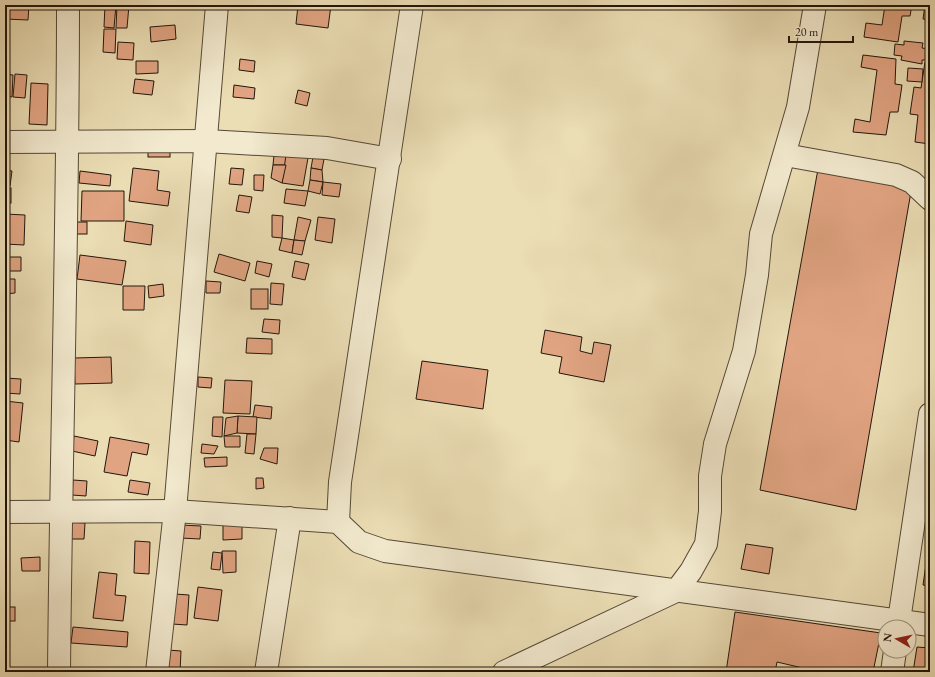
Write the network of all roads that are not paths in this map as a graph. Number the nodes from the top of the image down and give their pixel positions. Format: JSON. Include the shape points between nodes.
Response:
{"nodes":[{"id":1,"x":68,"y":5,"type":"edge"},
{"id":2,"x":218,"y":5,"type":"edge"},
{"id":3,"x":412,"y":5,"type":"edge"},
{"id":4,"x":815,"y":5,"type":"edge"},
{"id":5,"x":206,"y":141,"type":"junction"},
{"id":6,"x":5,"y":142,"type":"edge"},
{"id":7,"x":68,"y":142,"type":"junction"},
{"id":8,"x":785,"y":155,"type":"junction"},
{"id":9,"x":390,"y":159,"type":"junction"},
{"id":10,"x":930,"y":199,"type":"edge"},
{"id":11,"x":930,"y":414,"type":"edge"},
{"id":12,"x":175,"y":511,"type":"junction"},
{"id":13,"x":5,"y":512,"type":"edge"},
{"id":14,"x":60,"y":512,"type":"junction"},
{"id":15,"x":290,"y":518,"type":"junction"},
{"id":16,"x":338,"y":522,"type":"junction"},
{"id":17,"x":676,"y":591,"type":"junction"},
{"id":18,"x":899,"y":619,"type":"edge"},
{"id":19,"x":877,"y":621,"type":"edge"},
{"id":20,"x":917,"y":625,"type":"edge"},
{"id":21,"x":930,"y":625,"type":"edge"},
{"id":22,"x":893,"y":659,"type":"edge"},
{"id":23,"x":59,"y":672,"type":"edge"},
{"id":24,"x":157,"y":672,"type":"edge"},
{"id":25,"x":266,"y":672,"type":"edge"},
{"id":26,"x":504,"y":672,"type":"edge"},
{"id":27,"x":892,"y":672,"type":"edge"}],
"edges":[{"from":1,"to":7,"type":"street"},
{"from":2,"to":5,"type":"street"},
{"from":3,"to":9,"type":"street"},
{"from":4,"to":8,"type":"street","via":[[798,107]]},
{"from":5,"to":7,"type":"street"},
{"from":5,"to":9,"type":"street","via":[[327,148]]},
{"from":5,"to":12,"type":"street"},
{"from":6,"to":7,"type":"street"},
{"from":7,"to":14,"type":"street"},
{"from":8,"to":10,"type":"street","via":[[896,175],[912,182]]},
{"from":8,"to":17,"type":"street","via":[[772,188],[761,234],[744,351],[716,444],[710,476],[706,544],[691,572]]},
{"from":9,"to":16,"type":"street","via":[[341,475]]},
{"from":11,"to":18,"type":"street"},
{"from":12,"to":14,"type":"street"},
{"from":12,"to":15,"type":"street"},
{"from":12,"to":24,"type":"street"},
{"from":13,"to":14,"type":"street"},
{"from":14,"to":23,"type":"street"},
{"from":15,"to":16,"type":"street"},
{"from":15,"to":25,"type":"street"},
{"from":16,"to":17,"type":"street","via":[[359,542],[385,551]]},
{"from":17,"to":19,"type":"street"},
{"from":17,"to":26,"type":"street"},
{"from":20,"to":21,"type":"street"},
{"from":22,"to":27,"type":"street"}]}
